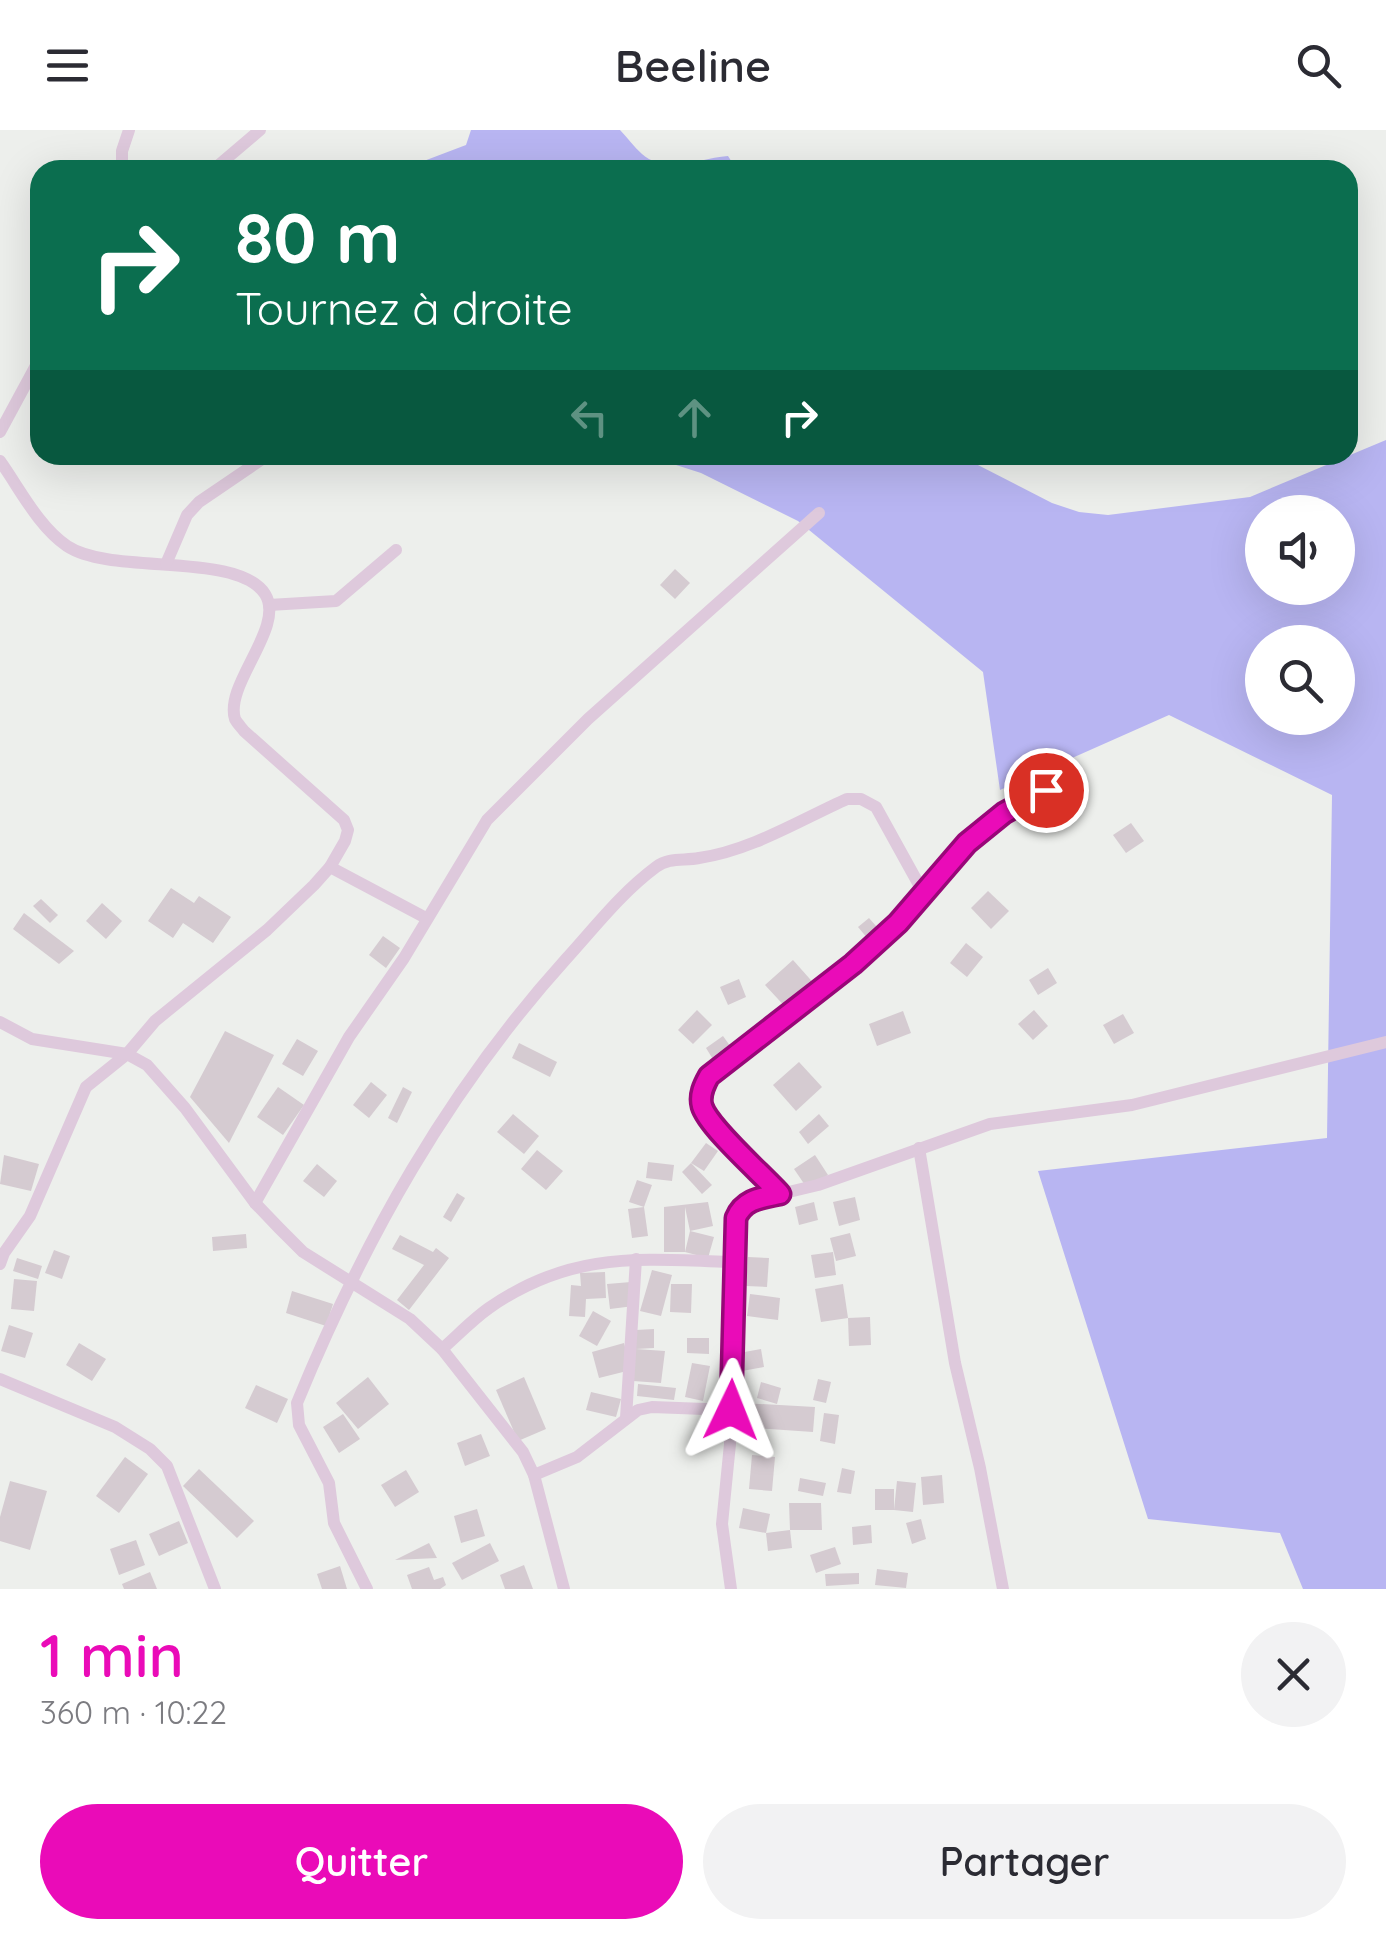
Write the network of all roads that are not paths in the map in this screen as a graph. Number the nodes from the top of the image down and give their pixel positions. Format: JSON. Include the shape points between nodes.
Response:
{"nodes":[{"id":1,"x":128,"y":130,"type":"edge"},
{"id":2,"x":260,"y":130,"type":"edge"},
{"id":3,"x":122,"y":160,"type":"edge"},
{"id":4,"x":225,"y":160,"type":"edge"},
{"id":5,"x":30,"y":376,"type":"edge"},
{"id":6,"x":0,"y":432,"type":"edge"},
{"id":7,"x":0,"y":461,"type":"edge"},
{"id":8,"x":253,"y":465,"type":"edge"},
{"id":9,"x":820,"y":513,"type":"dead end"},
{"id":10,"x":396,"y":550,"type":"dead end"},
{"id":11,"x":166,"y":564,"type":"junction"},
{"id":12,"x":270,"y":604,"type":"junction"},
{"id":13,"x":1046,"y":790,"type":"dead end"},
{"id":14,"x":330,"y":868,"type":"junction"},
{"id":15,"x":923,"y":892,"type":"junction"},
{"id":16,"x":426,"y":918,"type":"junction"},
{"id":17,"x":0,"y":1022,"type":"edge"},
{"id":18,"x":1386,"y":1042,"type":"edge"},
{"id":19,"x":127,"y":1054,"type":"junction"},
{"id":20,"x":920,"y":1148,"type":"junction"},
{"id":21,"x":780,"y":1194,"type":"junction"},
{"id":22,"x":255,"y":1203,"type":"junction"},
{"id":23,"x":636,"y":1259,"type":"junction"},
{"id":24,"x":733,"y":1262,"type":"junction"},
{"id":25,"x":0,"y":1264,"type":"edge"},
{"id":26,"x":350,"y":1280,"type":"junction"},
{"id":27,"x":442,"y":1349,"type":"junction"},
{"id":28,"x":0,"y":1379,"type":"edge"},
{"id":29,"x":731,"y":1410,"type":"junction"},
{"id":30,"x":626,"y":1418,"type":"junction"},
{"id":31,"x":534,"y":1476,"type":"junction"},
{"id":32,"x":215,"y":1589,"type":"edge"},
{"id":33,"x":367,"y":1589,"type":"edge"},
{"id":34,"x":564,"y":1589,"type":"edge"},
{"id":35,"x":731,"y":1589,"type":"edge"},
{"id":36,"x":1003,"y":1589,"type":"edge"}],
"edges":[{"from":1,"to":3,"type":"street"},
{"from":2,"to":4,"type":"street"},
{"from":5,"to":6,"type":"street"},
{"from":7,"to":11,"type":"street","via":[[69,547],[95,558]]},
{"from":8,"to":11,"type":"street","via":[[187,515]]},
{"from":9,"to":16,"type":"street","via":[[544,760],[487,820]]},
{"from":10,"to":12,"type":"street","via":[[336,600]]},
{"from":11,"to":12,"type":"street","via":[[242,578]]},
{"from":12,"to":14,"type":"street","via":[[235,718],[344,820],[345,841]]},
{"from":13,"to":15,"type":"street","via":[[967,843]]},
{"from":14,"to":16,"type":"street"},
{"from":14,"to":19,"type":"street","via":[[267,930],[154,1021]]},
{"from":15,"to":21,"type":"street","via":[[830,984],[709,1076],[702,1089],[711,1121]]},
{"from":15,"to":26,"type":"street","via":[[876,806],[861,799],[846,799],[730,851],[659,864],[604,914],[487,1054],[427,1140]]},
{"from":16,"to":22,"type":"street"},
{"from":17,"to":19,"type":"street","via":[[32,1039]]},
{"from":18,"to":20,"type":"street","via":[[1132,1105],[990,1124]]},
{"from":19,"to":22,"type":"street","via":[[160,1078]]},
{"from":19,"to":25,"type":"street","via":[[86,1087],[30,1216]]},
{"from":20,"to":21,"type":"street"},
{"from":20,"to":36,"type":"street","via":[[954,1363]]},
{"from":21,"to":24,"type":"street","via":[[741,1207]]},
{"from":22,"to":26,"type":"street","via":[[303,1252]]},
{"from":23,"to":24,"type":"street"},
{"from":23,"to":27,"type":"street","via":[[568,1267],[528,1285],[486,1310]]},
{"from":23,"to":30,"type":"street"},
{"from":24,"to":29,"type":"street"},
{"from":26,"to":27,"type":"street"},
{"from":26,"to":33,"type":"street","via":[[296,1403],[298,1425],[329,1483],[334,1522]]},
{"from":27,"to":31,"type":"street"},
{"from":28,"to":32,"type":"street","via":[[115,1426],[150,1449],[166,1466]]},
{"from":29,"to":30,"type":"street","via":[[652,1407]]},
{"from":29,"to":35,"type":"street","via":[[722,1524]]},
{"from":30,"to":31,"type":"street","via":[[577,1457]]},
{"from":31,"to":34,"type":"street"}]}
